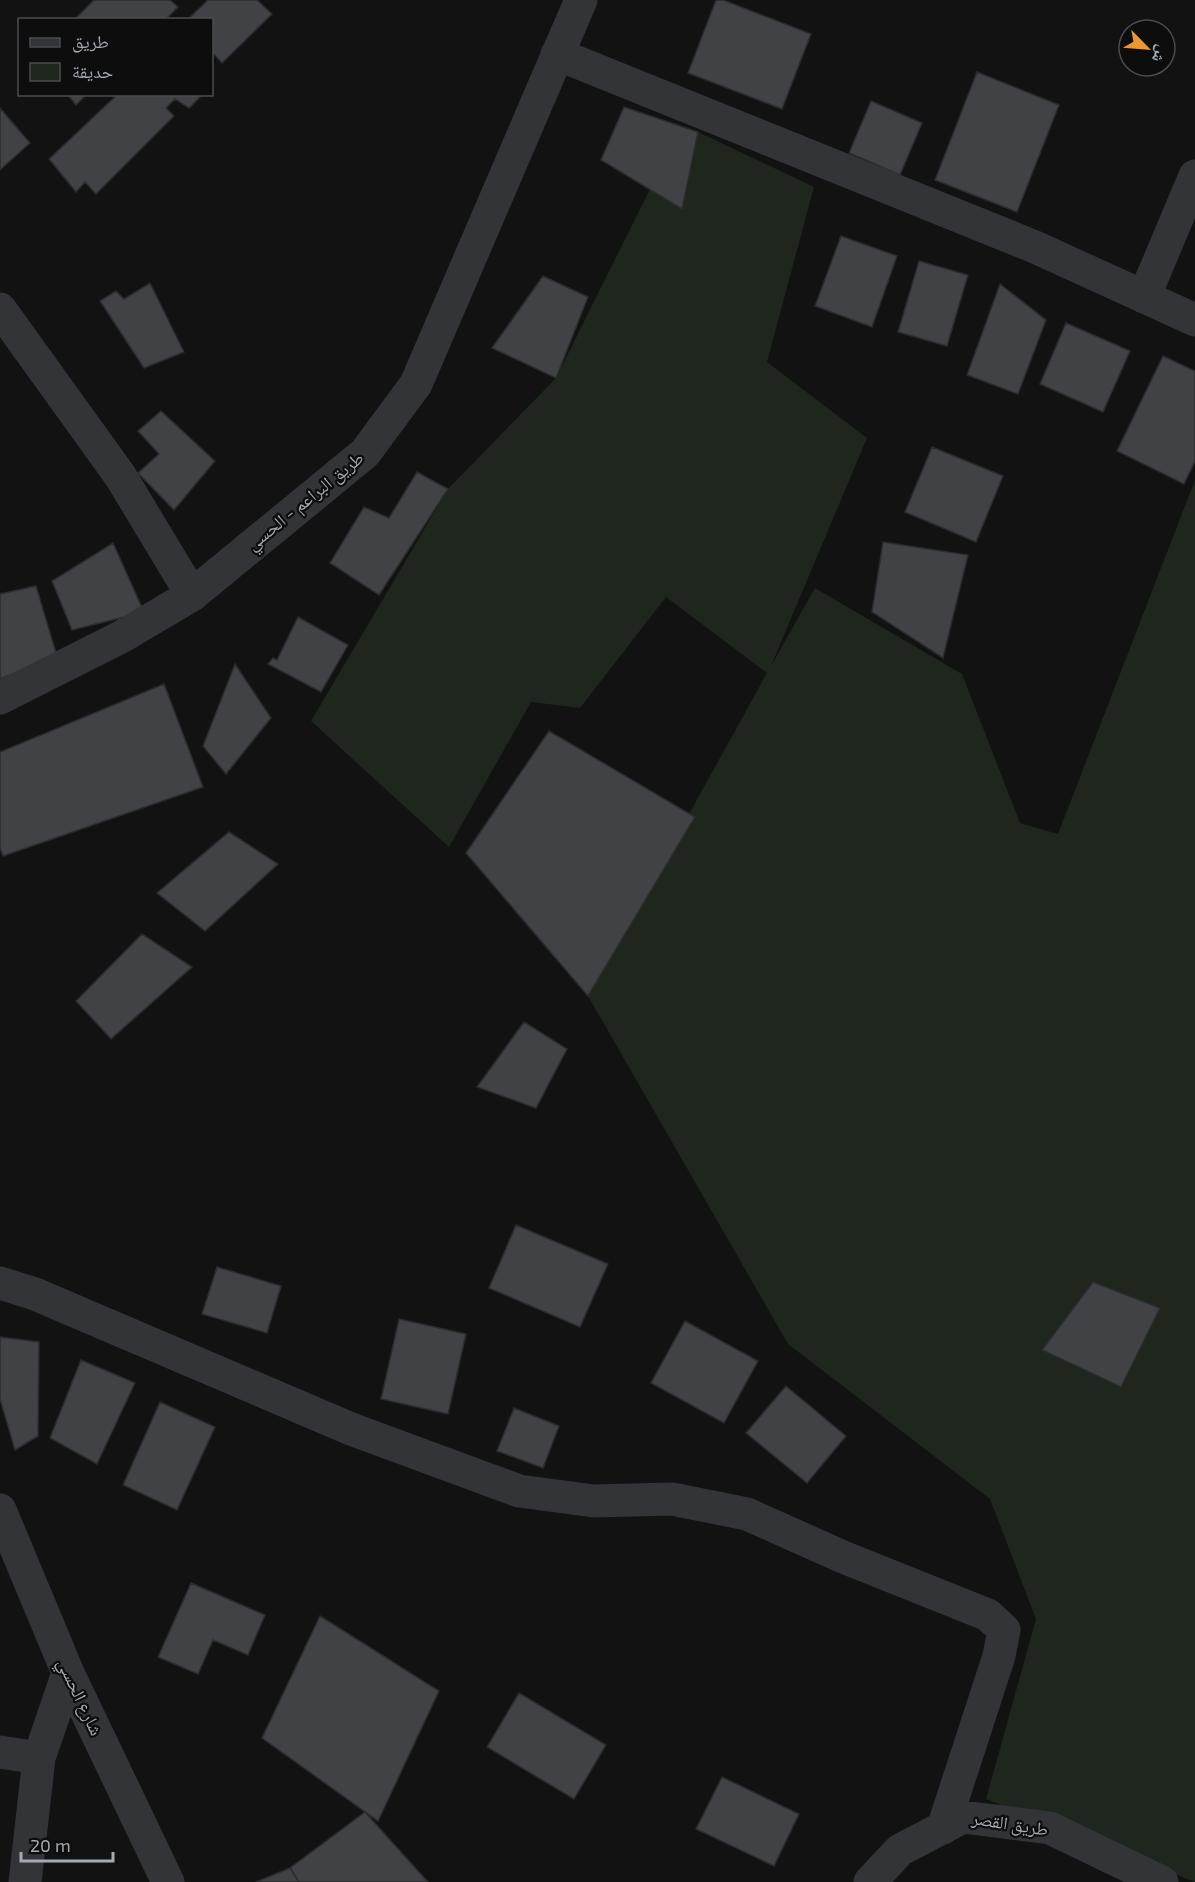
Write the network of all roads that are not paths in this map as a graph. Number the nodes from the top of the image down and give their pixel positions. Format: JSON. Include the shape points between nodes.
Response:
{"nodes":[{"id":1,"x":580,"y":0,"type":"edge"},
{"id":2,"x":557,"y":54,"type":"junction"},
{"id":3,"x":1195,"y":176,"type":"edge"},
{"id":4,"x":1144,"y":297,"type":"junction"},
{"id":5,"x":0,"y":309,"type":"edge"},
{"id":6,"x":1195,"y":320,"type":"edge"},
{"id":7,"x":192,"y":595,"type":"junction"},
{"id":8,"x":0,"y":698,"type":"edge"},
{"id":9,"x":0,"y":1283,"type":"edge"},
{"id":10,"x":0,"y":1510,"type":"edge"},
{"id":11,"x":68,"y":1673,"type":"junction"},
{"id":12,"x":0,"y":1752,"type":"edge"},
{"id":13,"x":39,"y":1758,"type":"junction"},
{"id":14,"x":943,"y":1828,"type":"junction"},
{"id":15,"x":25,"y":1882,"type":"edge"},
{"id":16,"x":168,"y":1882,"type":"edge"},
{"id":17,"x":870,"y":1882,"type":"edge"},
{"id":18,"x":1162,"y":1882,"type":"edge"}],
"edges":[{"from":1,"to":2,"type":"street","name":"طريق البراعم - الحسي"},
{"from":2,"to":4,"type":"street","via":[[1035,247]]},
{"from":2,"to":7,"type":"street","name":"طريق البراعم - الحسي","via":[[416,384],[366,453]]},
{"from":3,"to":4,"type":"street"},
{"from":4,"to":6,"type":"street"},
{"from":5,"to":7,"type":"street","via":[[121,477]]},
{"from":7,"to":8,"type":"street","name":"طريق البراعم - الحسي","via":[[121,637]]},
{"from":9,"to":14,"type":"street","via":[[35,1294],[351,1429],[519,1491],[594,1501],[672,1499],[747,1514],[988,1615],[1004,1630],[999,1656]]},
{"from":10,"to":11,"type":"street","name":"شارع الحسي"},
{"from":11,"to":13,"type":"street"},
{"from":11,"to":16,"type":"street","name":"شارع الحسي"},
{"from":12,"to":13,"type":"street"},
{"from":13,"to":15,"type":"street"},
{"from":14,"to":17,"type":"street","name":"طريق القصر","via":[[900,1850]]},
{"from":14,"to":18,"type":"street","name":"طريق القصر","via":[[963,1817],[1050,1828]]}]}
